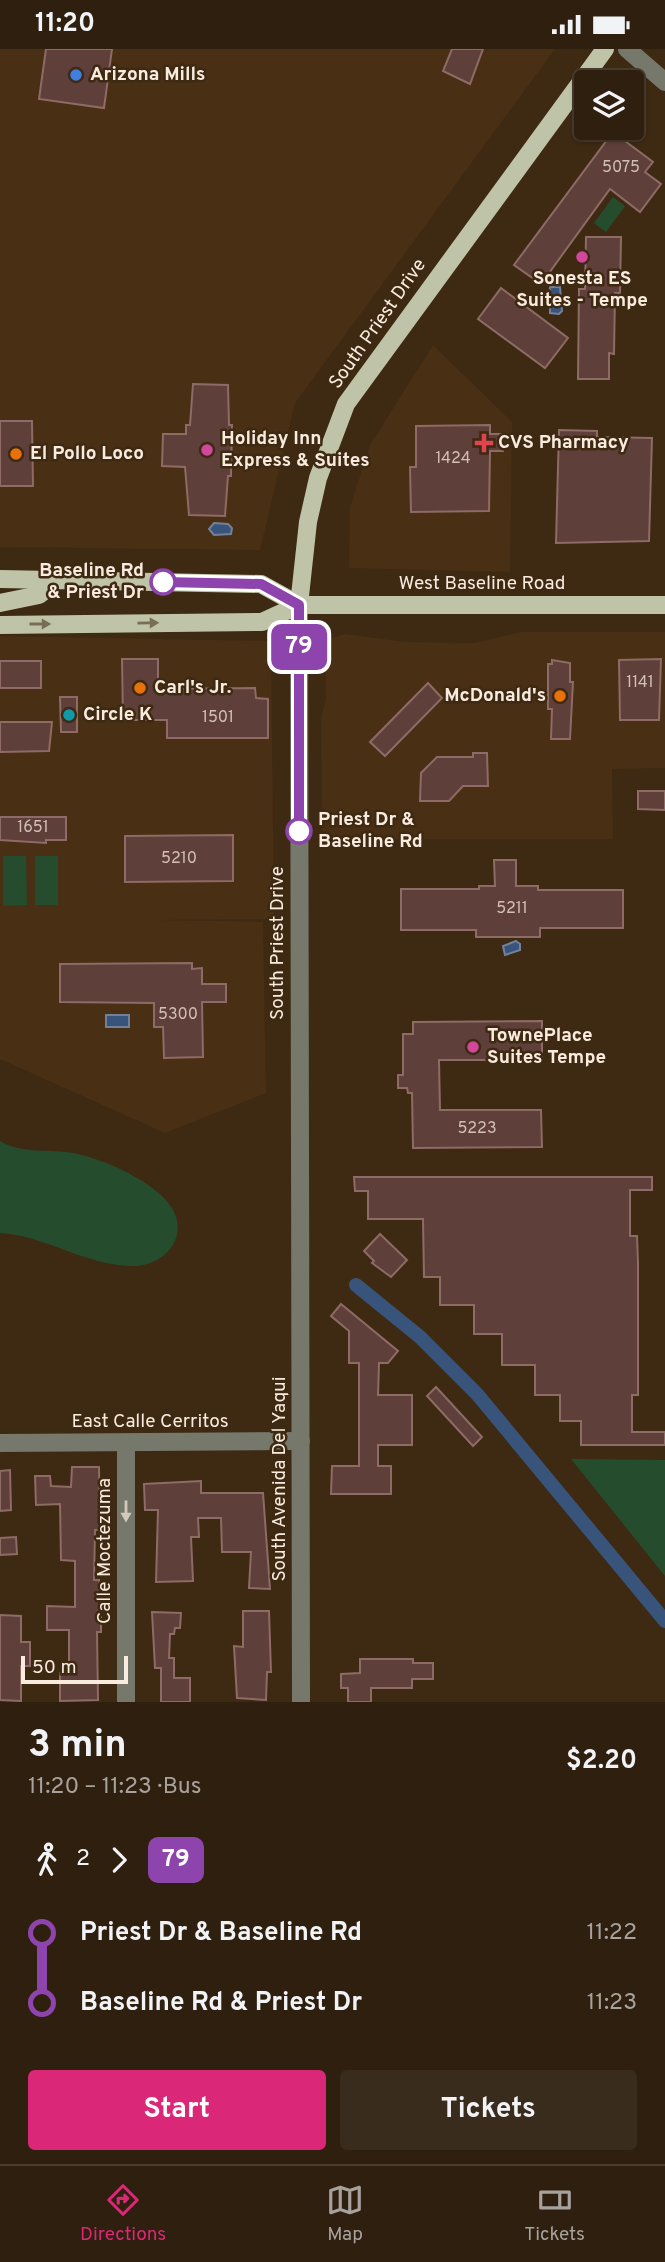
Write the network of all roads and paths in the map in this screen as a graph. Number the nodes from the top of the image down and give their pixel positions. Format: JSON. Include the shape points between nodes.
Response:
{"nodes":[{"id":1,"x":604,"y":49,"type":"edge"},
{"id":2,"x":626,"y":49,"type":"edge"},
{"id":3,"x":665,"y":82,"type":"edge"},
{"id":4,"x":0,"y":579,"type":"edge"},
{"id":5,"x":58,"y":580,"type":"junction"},
{"id":6,"x":0,"y":603,"type":"edge"},
{"id":7,"x":299,"y":605,"type":"junction"},
{"id":8,"x":665,"y":605,"type":"edge"},
{"id":9,"x":0,"y":625,"type":"edge"},
{"id":10,"x":300,"y":1257,"type":"joint"},
{"id":11,"x":301,"y":1441,"type":"junction"},
{"id":12,"x":0,"y":1443,"type":"edge"},
{"id":13,"x":126,"y":1443,"type":"junction"},
{"id":14,"x":126,"y":1702,"type":"edge"},
{"id":15,"x":301,"y":1702,"type":"edge"}],
"edges":[{"from":1,"to":7,"type":"main road","name":"South Priest Drive","via":[[346,404],[318,478]]},
{"from":2,"to":3,"type":"street"},
{"from":4,"to":5,"type":"main road","name":"West Baseline Road"},
{"from":5,"to":6,"type":"main road","via":[[39,595]]},
{"from":5,"to":7,"type":"main road","name":"West Baseline Road","via":[[261,584]]},
{"from":7,"to":8,"type":"main road","name":"West Baseline Road"},
{"from":9,"to":7,"type":"main road","name":"West Baseline Road","one_way":true,"via":[[261,622]]},
{"from":7,"to":10,"type":"street","name":"South Priest Drive"},
{"from":10,"to":11,"type":"street","name":"South Avenida Del Yaqui"},
{"from":11,"to":13,"type":"street","name":"East Calle Cerritos"},
{"from":11,"to":15,"type":"street","name":"South Avenida Del Yaqui"},
{"from":12,"to":13,"type":"street","name":"East Calle Cerritos"},
{"from":13,"to":14,"type":"street","name":"Calle Moctezuma","one_way":true}]}
